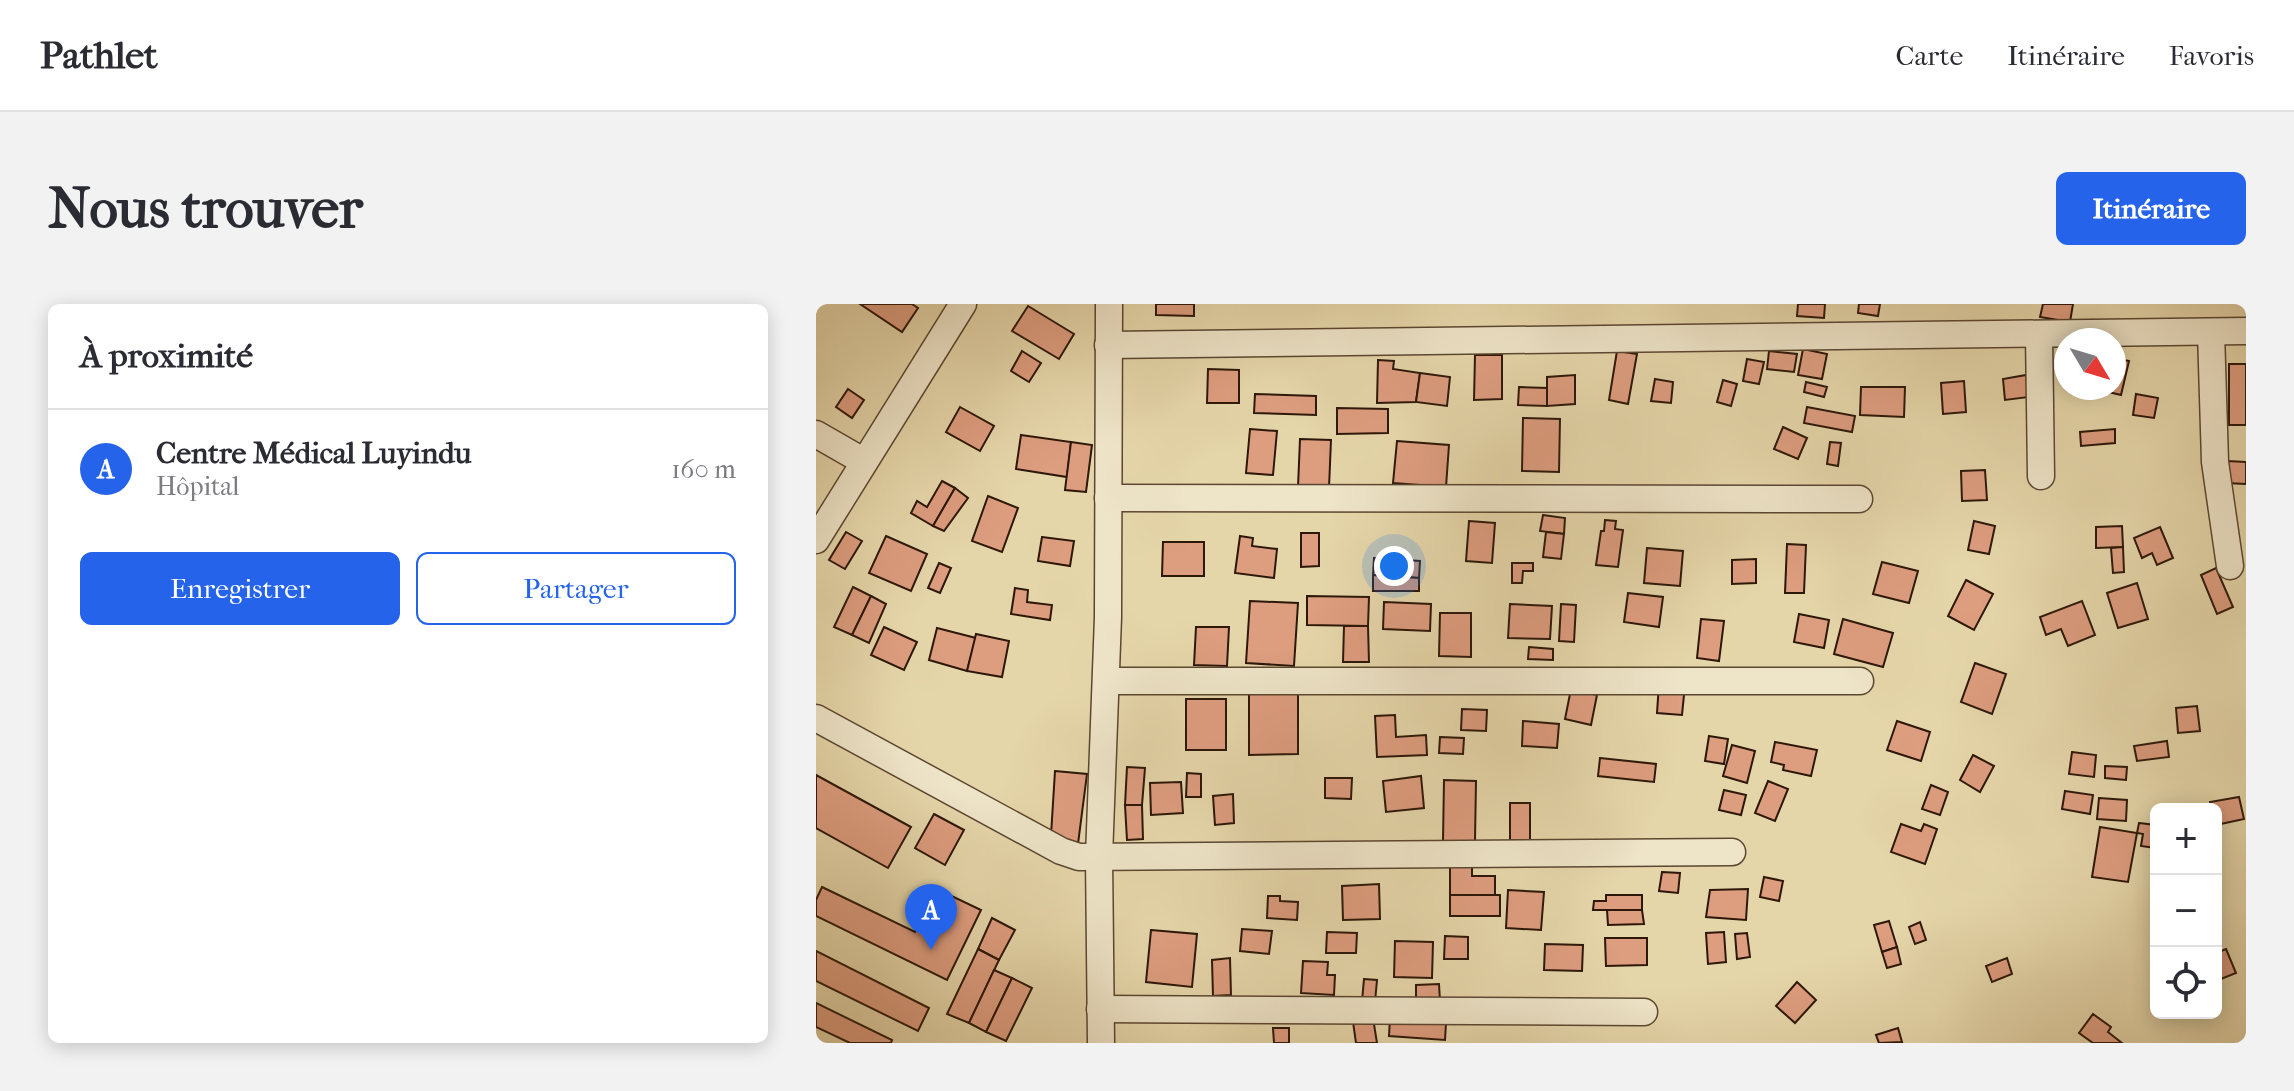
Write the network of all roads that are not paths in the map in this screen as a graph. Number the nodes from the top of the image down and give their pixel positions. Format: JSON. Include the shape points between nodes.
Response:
{"nodes":[{"id":1,"x":1109,"y":304,"type":"edge"},
{"id":2,"x":960,"y":305,"type":"edge"},
{"id":3,"x":2246,"y":331,"type":"edge"},
{"id":4,"x":2211,"y":332,"type":"junction"},
{"id":5,"x":2039,"y":334,"type":"junction"},
{"id":6,"x":1108,"y":345,"type":"junction"},
{"id":7,"x":816,"y":434,"type":"edge"},
{"id":8,"x":863,"y":461,"type":"junction"},
{"id":9,"x":2041,"y":476,"type":"dead end"},
{"id":10,"x":1108,"y":498,"type":"junction"},
{"id":11,"x":1859,"y":499,"type":"dead end"},
{"id":12,"x":816,"y":540,"type":"edge"},
{"id":13,"x":2230,"y":566,"type":"dead end"},
{"id":14,"x":1107,"y":681,"type":"junction"},
{"id":15,"x":1860,"y":681,"type":"dead end"},
{"id":16,"x":816,"y":718,"type":"edge"},
{"id":17,"x":1732,"y":852,"type":"dead end"},
{"id":18,"x":1099,"y":857,"type":"junction"},
{"id":19,"x":1100,"y":1009,"type":"junction"},
{"id":20,"x":1644,"y":1012,"type":"dead end"},
{"id":21,"x":1101,"y":1043,"type":"edge"}],
"edges":[{"from":1,"to":6,"type":"street"},
{"from":2,"to":8,"type":"street"},
{"from":3,"to":4,"type":"street"},
{"from":4,"to":5,"type":"street"},
{"from":4,"to":13,"type":"street","via":[[2215,462]]},
{"from":5,"to":6,"type":"street"},
{"from":5,"to":9,"type":"street"},
{"from":6,"to":10,"type":"street"},
{"from":7,"to":8,"type":"street"},
{"from":8,"to":12,"type":"street"},
{"from":10,"to":11,"type":"street"},
{"from":10,"to":14,"type":"street"},
{"from":14,"to":15,"type":"street"},
{"from":14,"to":18,"type":"street"},
{"from":16,"to":18,"type":"street","via":[[1061,851]]},
{"from":17,"to":18,"type":"street"},
{"from":18,"to":19,"type":"street"},
{"from":19,"to":20,"type":"street"},
{"from":19,"to":21,"type":"street"}]}
